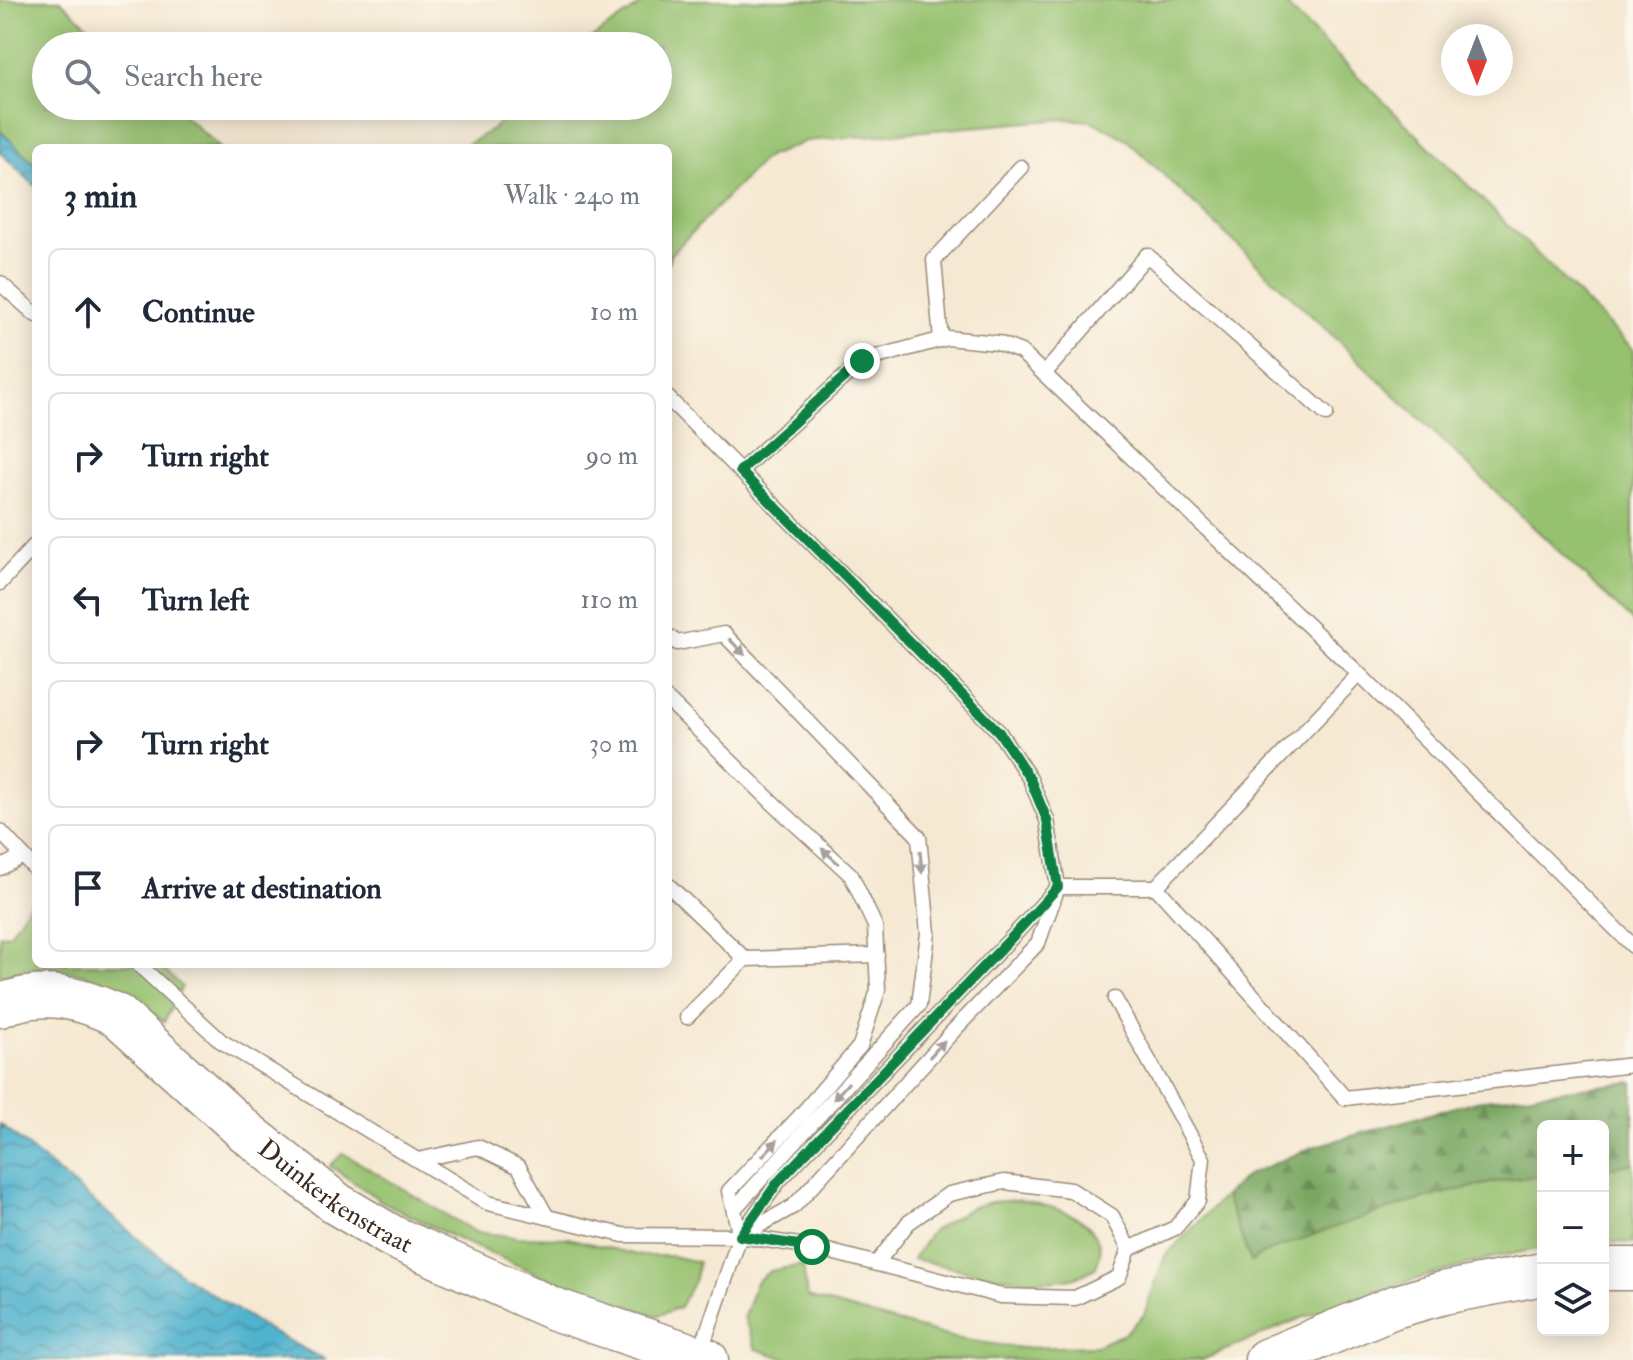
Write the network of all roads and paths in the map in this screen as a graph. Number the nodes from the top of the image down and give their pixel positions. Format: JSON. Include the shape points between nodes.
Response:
{"nodes":[{"id":1,"x":1021,"y":167,"type":"dead end"},
{"id":2,"x":0,"y":283,"type":"edge"},
{"id":3,"x":32,"y":311,"type":"edge"},
{"id":4,"x":941,"y":340,"type":"junction"},
{"id":5,"x":1044,"y":374,"type":"junction"},
{"id":6,"x":672,"y":402,"type":"edge"},
{"id":7,"x":1326,"y":414,"type":"dead end"},
{"id":8,"x":740,"y":471,"type":"junction"},
{"id":9,"x":32,"y":548,"type":"edge"},
{"id":10,"x":0,"y":583,"type":"edge"},
{"id":11,"x":672,"y":639,"type":"edge"},
{"id":12,"x":1359,"y":674,"type":"junction"},
{"id":13,"x":672,"y":704,"type":"edge"},
{"id":14,"x":0,"y":831,"type":"edge"},
{"id":15,"x":23,"y":856,"type":"junction"},
{"id":16,"x":32,"y":866,"type":"edge"},
{"id":17,"x":0,"y":868,"type":"edge"},
{"id":18,"x":1058,"y":887,"type":"junction"},
{"id":19,"x":1156,"y":887,"type":"junction"},
{"id":20,"x":672,"y":889,"type":"edge"},
{"id":21,"x":1633,"y":946,"type":"edge"},
{"id":22,"x":877,"y":955,"type":"junction"},
{"id":23,"x":745,"y":959,"type":"junction"},
{"id":24,"x":142,"y":968,"type":"edge"},
{"id":25,"x":1115,"y":999,"type":"dead end"},
{"id":26,"x":0,"y":1006,"type":"edge"},
{"id":27,"x":687,"y":1017,"type":"dead end"},
{"id":28,"x":1633,"y":1065,"type":"edge"},
{"id":29,"x":418,"y":1160,"type":"junction"},
{"id":30,"x":734,"y":1209,"type":"junction"},
{"id":31,"x":547,"y":1217,"type":"junction"},
{"id":32,"x":740,"y":1236,"type":"junction"},
{"id":33,"x":1129,"y":1249,"type":"junction"},
{"id":34,"x":876,"y":1264,"type":"junction"},
{"id":35,"x":1609,"y":1269,"type":"edge"},
{"id":36,"x":1633,"y":1269,"type":"edge"},
{"id":37,"x":1537,"y":1275,"type":"edge"},
{"id":38,"x":703,"y":1358,"type":"edge"},
{"id":39,"x":1266,"y":1360,"type":"edge"}],
"edges":[{"from":1,"to":4,"type":"lane","via":[[934,260]]},
{"from":2,"to":3,"type":"lane"},
{"from":4,"to":5,"type":"lane","via":[[998,343],[1021,352]]},
{"from":4,"to":8,"type":"lane","via":[[862,361]]},
{"from":5,"to":7,"type":"lane","via":[[1147,255]]},
{"from":5,"to":12,"type":"lane"},
{"from":6,"to":8,"type":"lane"},
{"from":8,"to":18,"type":"lane","via":[[999,732],[1030,779],[1047,820]]},
{"from":9,"to":10,"type":"lane"},
{"from":11,"to":30,"type":"lane","one_way":true,"via":[[677,643],[724,634],[919,837],[928,933],[919,1005]]},
{"from":12,"to":19,"type":"lane"},
{"from":12,"to":21,"type":"lane"},
{"from":22,"to":13,"type":"lane","one_way":true,"via":[[875,926],[851,875]]},
{"from":14,"to":15,"type":"lane"},
{"from":15,"to":16,"type":"lane"},
{"from":15,"to":17,"type":"lane"},
{"from":18,"to":19,"type":"lane"},
{"from":18,"to":32,"type":"lane","via":[[778,1182]]},
{"from":32,"to":18,"type":"lane","one_way":true,"via":[[794,1206],[1038,943]]},
{"from":19,"to":28,"type":"lane","via":[[1345,1098]]},
{"from":20,"to":23,"type":"lane"},
{"from":22,"to":23,"type":"lane"},
{"from":30,"to":22,"type":"lane","one_way":true,"via":[[729,1191],[860,1046],[878,990]]},
{"from":23,"to":27,"type":"lane"},
{"from":24,"to":29,"type":"lane","via":[[221,1041]]},
{"from":25,"to":33,"type":"lane","via":[[1203,1159],[1198,1201],[1175,1228]]},
{"from":26,"to":38,"type":"main road","name":"Duinkerkenstraat","via":[[50,996],[96,1005],[118,1016],[245,1131],[337,1204],[393,1237],[554,1309]]},
{"from":29,"to":31,"type":"lane","via":[[488,1203]]},
{"from":29,"to":31,"type":"lane","via":[[478,1147],[519,1167]]},
{"from":30,"to":32,"type":"lane"},
{"from":31,"to":32,"type":"lane","via":[[623,1235]]},
{"from":32,"to":34,"type":"lane"},
{"from":32,"to":38,"type":"lane"},
{"from":33,"to":34,"type":"lane","via":[[1119,1277],[1075,1298],[1001,1296]]},
{"from":33,"to":34,"type":"lane","via":[[1112,1216],[1071,1190],[1004,1182],[949,1194],[908,1223]]},
{"from":35,"to":36,"type":"main road"},
{"from":37,"to":39,"type":"main road","via":[[1394,1307]]}]}
